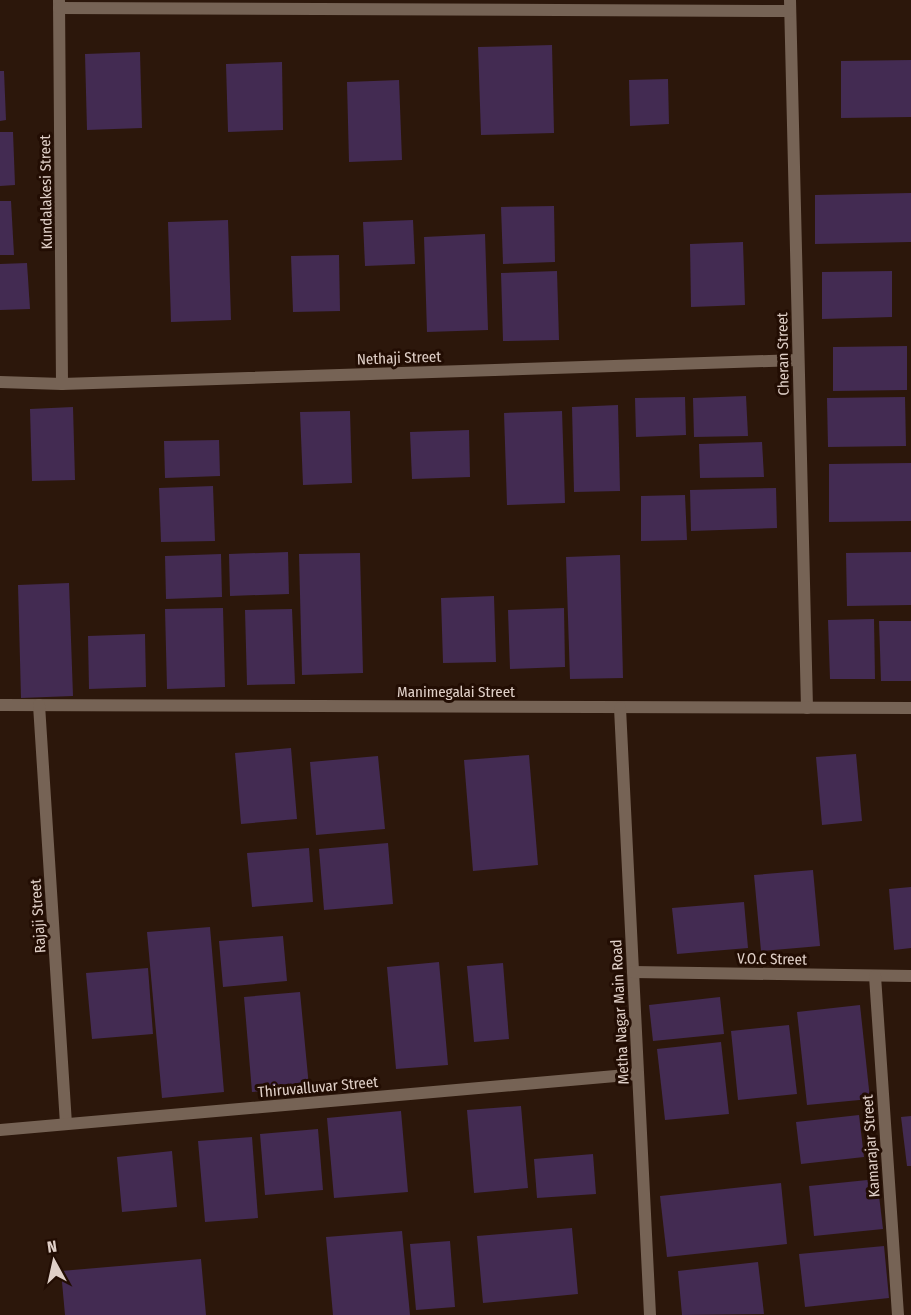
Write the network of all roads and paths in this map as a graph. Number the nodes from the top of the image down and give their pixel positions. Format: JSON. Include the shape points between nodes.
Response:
{"nodes":[{"id":1,"x":59,"y":4,"type":"edge"},
{"id":2,"x":790,"y":6,"type":"edge"},
{"id":3,"x":798,"y":360,"type":"junction"},
{"id":4,"x":0,"y":382,"type":"edge"},
{"id":5,"x":63,"y":384,"type":"junction"},
{"id":6,"x":0,"y":705,"type":"edge"},
{"id":7,"x":39,"y":705,"type":"junction"},
{"id":8,"x":620,"y":708,"type":"junction"},
{"id":9,"x":807,"y":708,"type":"junction"},
{"id":10,"x":911,"y":708,"type":"edge"},
{"id":11,"x":633,"y":972,"type":"junction"},
{"id":12,"x":875,"y":976,"type":"junction"},
{"id":13,"x":911,"y":976,"type":"edge"},
{"id":14,"x":638,"y":1074,"type":"junction"},
{"id":15,"x":66,"y":1124,"type":"junction"},
{"id":16,"x":0,"y":1130,"type":"edge"},
{"id":17,"x":650,"y":1315,"type":"edge"},
{"id":18,"x":898,"y":1315,"type":"edge"}],
"edges":[{"from":1,"to":2,"type":"street"},
{"from":1,"to":5,"type":"street","name":"Kundalakesi Street"},
{"from":2,"to":3,"type":"street","name":"Cheran Street"},
{"from":3,"to":5,"type":"street","name":"Nethaji Street"},
{"from":3,"to":9,"type":"street","name":"Cheran Street"},
{"from":4,"to":5,"type":"street","name":"Nethaji Street"},
{"from":6,"to":7,"type":"street","name":"Manimegalai Street"},
{"from":7,"to":8,"type":"street","name":"Manimegalai Street"},
{"from":7,"to":15,"type":"street","name":"Rajaji Street"},
{"from":8,"to":9,"type":"street","name":"Manimegalai Street"},
{"from":8,"to":11,"type":"street","name":"Metha Nagar Main Road"},
{"from":9,"to":10,"type":"street","name":"Manimegalai Street"},
{"from":11,"to":12,"type":"street","name":"V.O.C Street"},
{"from":11,"to":14,"type":"street","name":"Metha Nagar Main Road"},
{"from":12,"to":13,"type":"street","name":"V.O.C Street"},
{"from":12,"to":18,"type":"street","name":"Kamarajar Street"},
{"from":14,"to":15,"type":"street","name":"Thiruvalluvar Street"},
{"from":14,"to":17,"type":"street","name":"Metha Nagar Main Road"},
{"from":15,"to":16,"type":"street","name":"Thiruvalluvar Street"}]}
